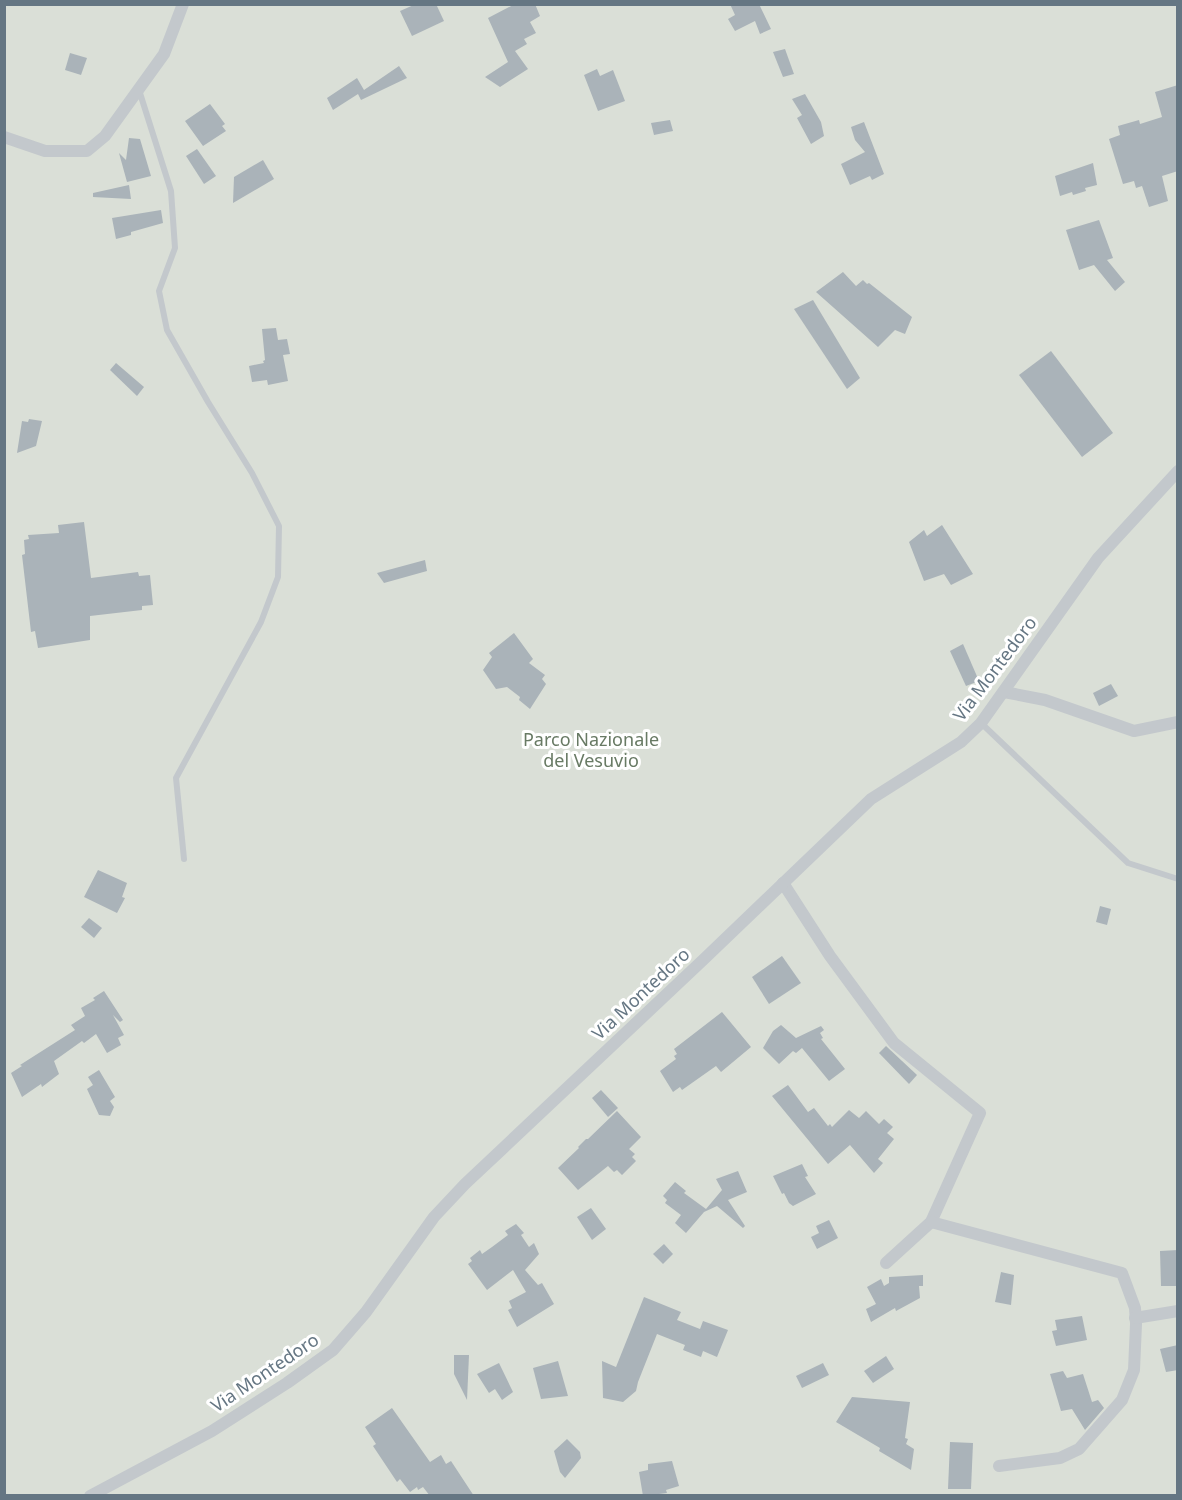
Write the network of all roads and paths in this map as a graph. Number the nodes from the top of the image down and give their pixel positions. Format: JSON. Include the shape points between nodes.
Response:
{"nodes":[{"id":1,"x":183,"y":4,"type":"edge"},
{"id":2,"x":139,"y":89,"type":"junction"},
{"id":3,"x":4,"y":137,"type":"edge"},
{"id":4,"x":1178,"y":471,"type":"edge"},
{"id":5,"x":1004,"y":692,"type":"junction"},
{"id":6,"x":1178,"y":722,"type":"edge"},
{"id":7,"x":981,"y":723,"type":"junction"},
{"id":8,"x":184,"y":859,"type":"dead end"},
{"id":9,"x":1178,"y":879,"type":"edge"},
{"id":10,"x":783,"y":883,"type":"junction"},
{"id":11,"x":931,"y":1222,"type":"junction"},
{"id":12,"x":886,"y":1263,"type":"dead end"},
{"id":13,"x":1178,"y":1311,"type":"edge"},
{"id":14,"x":1136,"y":1318,"type":"junction"},
{"id":15,"x":999,"y":1466,"type":"dead end"},
{"id":16,"x":90,"y":1496,"type":"edge"}],
"edges":[{"from":1,"to":2,"type":"street","via":[[164,54]]},
{"from":2,"to":3,"type":"street","via":[[105,136],[87,151],[45,151]]},
{"from":2,"to":8,"type":"lane","via":[[171,191],[175,248],[159,291],[167,330],[279,526],[278,577],[261,622],[176,778]]},
{"from":4,"to":5,"type":"street","name":"Via Montedoro","via":[[1098,558]]},
{"from":5,"to":6,"type":"street","via":[[1045,700],[1134,731]]},
{"from":5,"to":7,"type":"street","name":"Via Montedoro"},
{"from":7,"to":9,"type":"lane","via":[[1128,863]]},
{"from":7,"to":10,"type":"street","name":"Via Montedoro","via":[[962,742],[871,799]]},
{"from":10,"to":11,"type":"street","via":[[894,1043],[980,1113]]},
{"from":10,"to":16,"type":"street","name":"Via Montedoro","via":[[465,1184],[434,1217],[366,1312],[333,1350],[212,1431]]},
{"from":11,"to":12,"type":"street"},
{"from":11,"to":14,"type":"street","via":[[1122,1274]]},
{"from":13,"to":14,"type":"street"},
{"from":14,"to":15,"type":"street","via":[[1131,1378],[1122,1400],[1096,1431],[1079,1449],[1060,1458]]}]}
